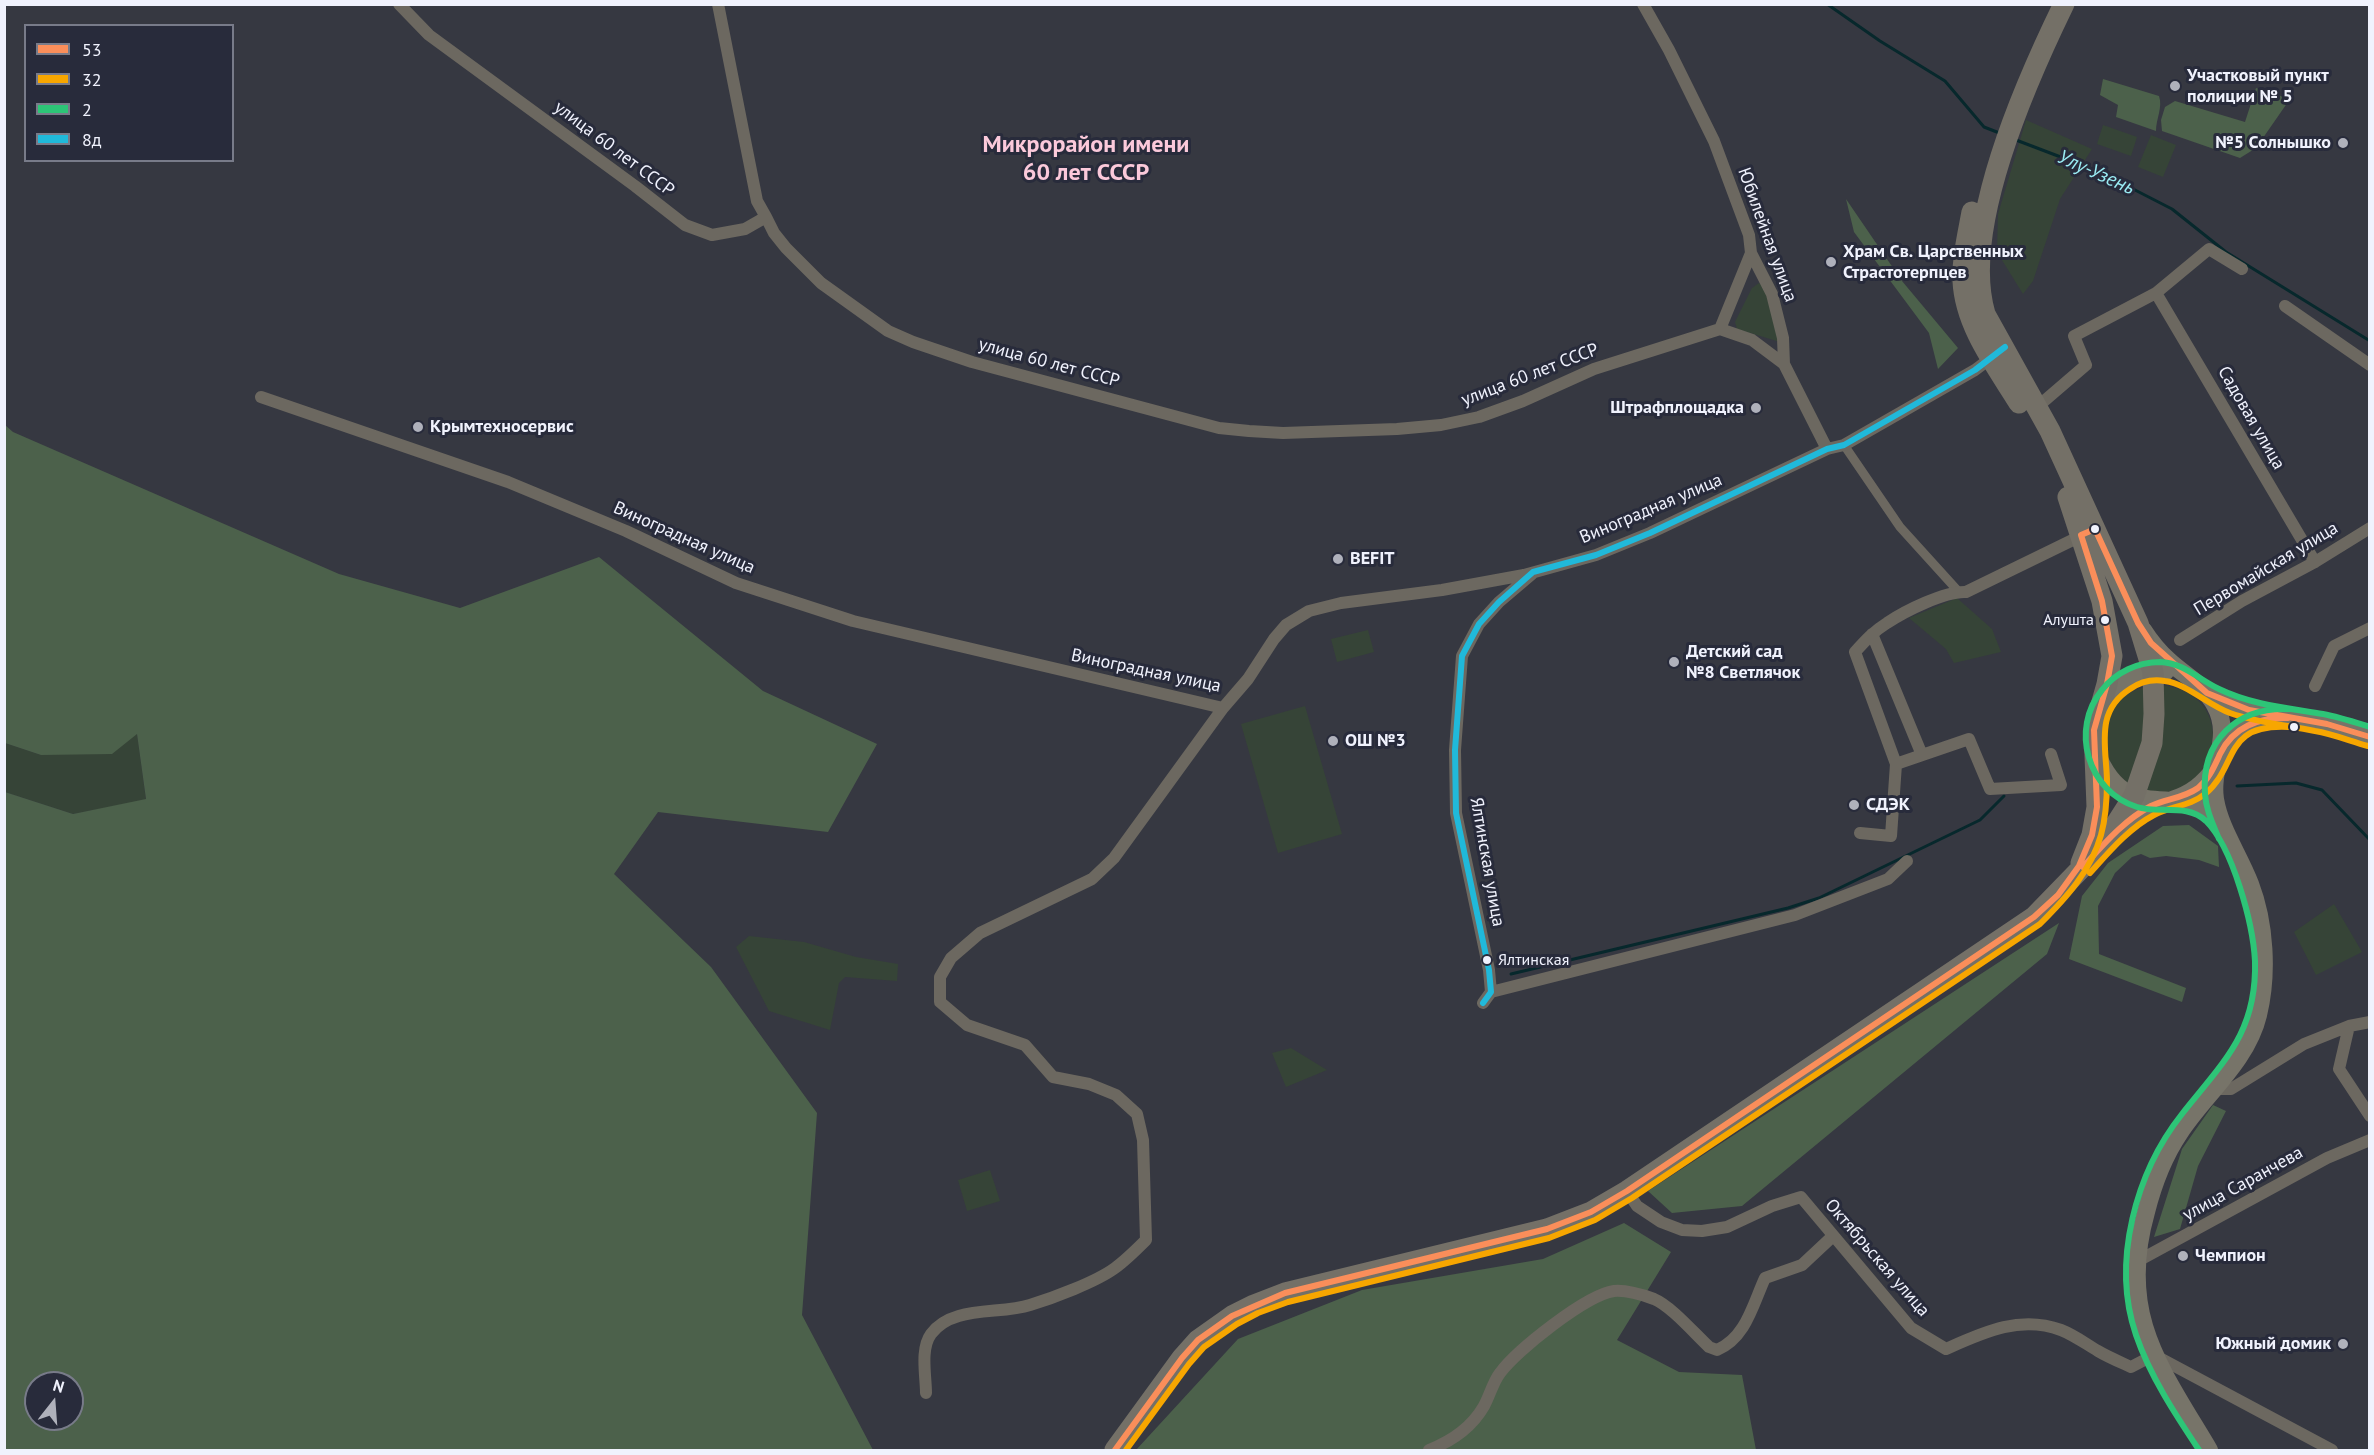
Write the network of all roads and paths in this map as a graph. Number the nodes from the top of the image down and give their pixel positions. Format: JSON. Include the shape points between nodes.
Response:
{"nodes":[{"id":1,"x":399,"y":4,"type":"edge"},
{"id":2,"x":718,"y":4,"type":"edge"},
{"id":3,"x":1643,"y":4,"type":"edge"},
{"id":4,"x":2052,"y":4,"type":"edge"},
{"id":5,"x":2064,"y":4,"type":"edge"},
{"id":6,"x":2008,"y":121,"type":"junction"},
{"id":7,"x":766,"y":218,"type":"junction"},
{"id":8,"x":1751,"y":253,"type":"junction"},
{"id":9,"x":2242,"y":269,"type":"dead end"},
{"id":10,"x":2156,"y":292,"type":"junction"},
{"id":11,"x":2285,"y":306,"type":"dead end"},
{"id":12,"x":1720,"y":329,"type":"junction"},
{"id":13,"x":1998,"y":352,"type":"junction"},
{"id":14,"x":1784,"y":364,"type":"junction"},
{"id":15,"x":2370,"y":364,"type":"edge"},
{"id":16,"x":261,"y":397,"type":"dead end"},
{"id":17,"x":2036,"y":408,"type":"junction"},
{"id":18,"x":1844,"y":445,"type":"junction"},
{"id":19,"x":1827,"y":449,"type":"junction"},
{"id":20,"x":2370,"y":528,"type":"edge"},
{"id":21,"x":2088,"y":532,"type":"junction"},
{"id":22,"x":2315,"y":562,"type":"junction"},
{"id":23,"x":1533,"y":572,"type":"junction"},
{"id":24,"x":1962,"y":592,"type":"junction"},
{"id":25,"x":2139,"y":623,"type":"junction"},
{"id":26,"x":2370,"y":628,"type":"edge"},
{"id":27,"x":1872,"y":634,"type":"junction"},
{"id":28,"x":2180,"y":640,"type":"dead end"},
{"id":29,"x":2152,"y":672,"type":"junction"},
{"id":30,"x":2314,"y":686,"type":"dead end"},
{"id":31,"x":2201,"y":688,"type":"junction"},
{"id":32,"x":1223,"y":708,"type":"junction"},
{"id":33,"x":2098,"y":711,"type":"junction"},
{"id":34,"x":2274,"y":716,"type":"junction"},
{"id":35,"x":2370,"y":737,"type":"edge"},
{"id":36,"x":2095,"y":750,"type":"junction"},
{"id":37,"x":2051,"y":754,"type":"dead end"},
{"id":38,"x":1922,"y":755,"type":"junction"},
{"id":39,"x":2219,"y":758,"type":"junction"},
{"id":40,"x":1896,"y":764,"type":"junction"},
{"id":41,"x":2134,"y":796,"type":"junction"},
{"id":42,"x":2165,"y":801,"type":"junction"},
{"id":43,"x":1860,"y":833,"type":"dead end"},
{"id":44,"x":2227,"y":836,"type":"junction"},
{"id":45,"x":2100,"y":849,"type":"junction"},
{"id":46,"x":1907,"y":861,"type":"dead end"},
{"id":47,"x":2058,"y":895,"type":"junction"},
{"id":48,"x":1491,"y":992,"type":"junction"},
{"id":49,"x":1483,"y":1003,"type":"dead end"},
{"id":50,"x":2370,"y":1022,"type":"edge"},
{"id":51,"x":2349,"y":1026,"type":"junction"},
{"id":52,"x":2213,"y":1089,"type":"junction"},
{"id":53,"x":2370,"y":1116,"type":"edge"},
{"id":54,"x":2370,"y":1140,"type":"edge"},
{"id":55,"x":1627,"y":1191,"type":"junction"},
{"id":56,"x":1833,"y":1236,"type":"junction"},
{"id":57,"x":2136,"y":1262,"type":"junction"},
{"id":58,"x":2154,"y":1354,"type":"junction"},
{"id":59,"x":926,"y":1394,"type":"dead end"},
{"id":60,"x":1115,"y":1450,"type":"edge"},
{"id":61,"x":1429,"y":1450,"type":"edge"},
{"id":62,"x":2209,"y":1450,"type":"edge"},
{"id":63,"x":2332,"y":1450,"type":"edge"}],
"edges":[{"from":1,"to":7,"type":"street","name":"улица 60 лет СССР","via":[[429,35],[685,225],[712,235],[745,229]]},
{"from":2,"to":7,"type":"street","via":[[758,201]]},
{"from":3,"to":8,"type":"street","name":"Юбилейная улица","via":[[1714,141],[1749,235]]},
{"from":4,"to":6,"type":"highway","via":[[2031,48]]},
{"from":5,"to":6,"type":"highway"},
{"from":6,"to":13,"type":"highway","via":[[1973,205],[1963,280],[1969,313]]},
{"from":7,"to":12,"type":"street","name":"улица 60 лет СССР","via":[[786,248],[821,283],[888,331],[972,362],[1220,428],[1282,433],[1441,425],[1479,417],[1594,369]]},
{"from":8,"to":12,"type":"street"},
{"from":8,"to":14,"type":"street","name":"Юбилейная улица","via":[[1772,294],[1783,338]]},
{"from":9,"to":10,"type":"street","via":[[2209,249]]},
{"from":10,"to":17,"type":"street","via":[[2074,336],[2086,365]]},
{"from":10,"to":22,"type":"street","name":"Садовая улица"},
{"from":11,"to":15,"type":"street"},
{"from":12,"to":14,"type":"street","via":[[1752,340]]},
{"from":13,"to":17,"type":"highway"},
{"from":13,"to":18,"type":"street","name":"Виноградная улица","via":[[1974,370]]},
{"from":13,"to":21,"type":"highway"},
{"from":14,"to":19,"type":"street","name":"Юбилейная улица"},
{"from":16,"to":32,"type":"street","name":"Виноградная улица","via":[[508,482],[736,583],[853,621]]},
{"from":17,"to":21,"type":"highway","via":[[2050,430]]},
{"from":18,"to":19,"type":"street","name":"Виноградная улица"},
{"from":18,"to":24,"type":"street","via":[[1900,527]]},
{"from":19,"to":23,"type":"street","name":"Виноградная улица","via":[[1650,533],[1596,555]]},
{"from":20,"to":22,"type":"street","name":"Первомайская улица"},
{"from":21,"to":24,"type":"street"},
{"from":21,"to":25,"type":"highway"},
{"from":21,"to":33,"type":"highway","via":[[2112,656],[2108,684]]},
{"from":22,"to":28,"type":"street","name":"Первомайская улица"},
{"from":23,"to":32,"type":"street","name":"Виноградная улица","via":[[1309,611],[1286,625]]},
{"from":23,"to":48,"type":"street","name":"Ялтинская улица","via":[[1479,624],[1462,656],[1456,813]]},
{"from":24,"to":27,"type":"street","via":[[1947,593]]},
{"from":25,"to":29,"type":"highway"},
{"from":25,"to":31,"type":"main road","via":[[2151,643]]},
{"from":26,"to":30,"type":"street","via":[[2334,646]]},
{"from":27,"to":38,"type":"street"},
{"from":27,"to":40,"type":"street","via":[[1855,652],[1856,660]]},
{"from":29,"to":31,"type":"main road","via":[[2167,672]]},
{"from":29,"to":33,"type":"main road","via":[[2126,680]]},
{"from":29,"to":41,"type":"highway","via":[[2152,743]]},
{"from":31,"to":34,"type":"main road","via":[[2249,710]]},
{"from":31,"to":39,"type":"main road","via":[[2216,705],[2221,720]]},
{"from":32,"to":59,"type":"street","via":[[1114,858],[1092,879],[980,933],[951,958],[940,977],[940,1002],[967,1025],[1025,1045],[1053,1077],[1089,1084],[1116,1095],[1137,1114],[1143,1140],[1146,1240],[1114,1269],[1030,1305],[946,1320],[929,1337],[925,1351]]},
{"from":33,"to":36,"type":"highway"},
{"from":34,"to":35,"type":"main road","via":[[2326,724]]},
{"from":34,"to":39,"type":"main road","via":[[2250,722],[2236,732]]},
{"from":36,"to":41,"type":"main road","via":[[2116,786]]},
{"from":36,"to":47,"type":"highway","via":[[2097,807],[2092,835],[2079,866]]},
{"from":37,"to":38,"type":"street","via":[[2061,785],[1990,789],[1969,739]]},
{"from":38,"to":40,"type":"street"},
{"from":39,"to":42,"type":"main road","via":[[2197,789]]},
{"from":39,"to":44,"type":"main road","via":[[2214,788]]},
{"from":40,"to":43,"type":"street","via":[[1891,837]]},
{"from":41,"to":42,"type":"main road"},
{"from":41,"to":45,"type":"highway"},
{"from":42,"to":44,"type":"main road","via":[[2186,801],[2203,807]]},
{"from":42,"to":45,"type":"main road","via":[[2126,825]]},
{"from":44,"to":52,"type":"main road","via":[[2250,884],[2260,922],[2264,975],[2258,1016],[2248,1043]]},
{"from":45,"to":47,"type":"highway"},
{"from":46,"to":48,"type":"street","via":[[1888,879],[1795,915]]},
{"from":47,"to":55,"type":"highway","via":[[2034,917]]},
{"from":48,"to":49,"type":"street"},
{"from":50,"to":51,"type":"street"},
{"from":51,"to":52,"type":"street","via":[[2304,1044],[2231,1089]]},
{"from":51,"to":53,"type":"street","via":[[2339,1069]]},
{"from":52,"to":57,"type":"main road","via":[[2179,1133],[2155,1179],[2140,1231]]},
{"from":54,"to":57,"type":"street","name":"улица Саранчева","via":[[2328,1158]]},
{"from":55,"to":56,"type":"street","name":"Октябрьская улица","via":[[1637,1206],[1661,1222],[1682,1230],[1702,1231],[1727,1227],[1801,1197]]},
{"from":55,"to":60,"type":"highway","via":[[1591,1212],[1547,1229],[1286,1293],[1232,1316],[1182,1358]]},
{"from":56,"to":58,"type":"street","name":"Октябрьская улица","via":[[1911,1328],[1946,1349],[2004,1325],[2028,1323],[2061,1330],[2131,1367]]},
{"from":56,"to":61,"type":"street","via":[[1802,1265],[1765,1278],[1750,1318],[1725,1347],[1717,1350],[1657,1300],[1614,1291],[1589,1302],[1560,1319],[1516,1355],[1499,1374],[1484,1406],[1462,1433]]},
{"from":57,"to":58,"type":"main road","via":[[2139,1315]]},
{"from":58,"to":62,"type":"main road"},
{"from":58,"to":63,"type":"street"}]}
